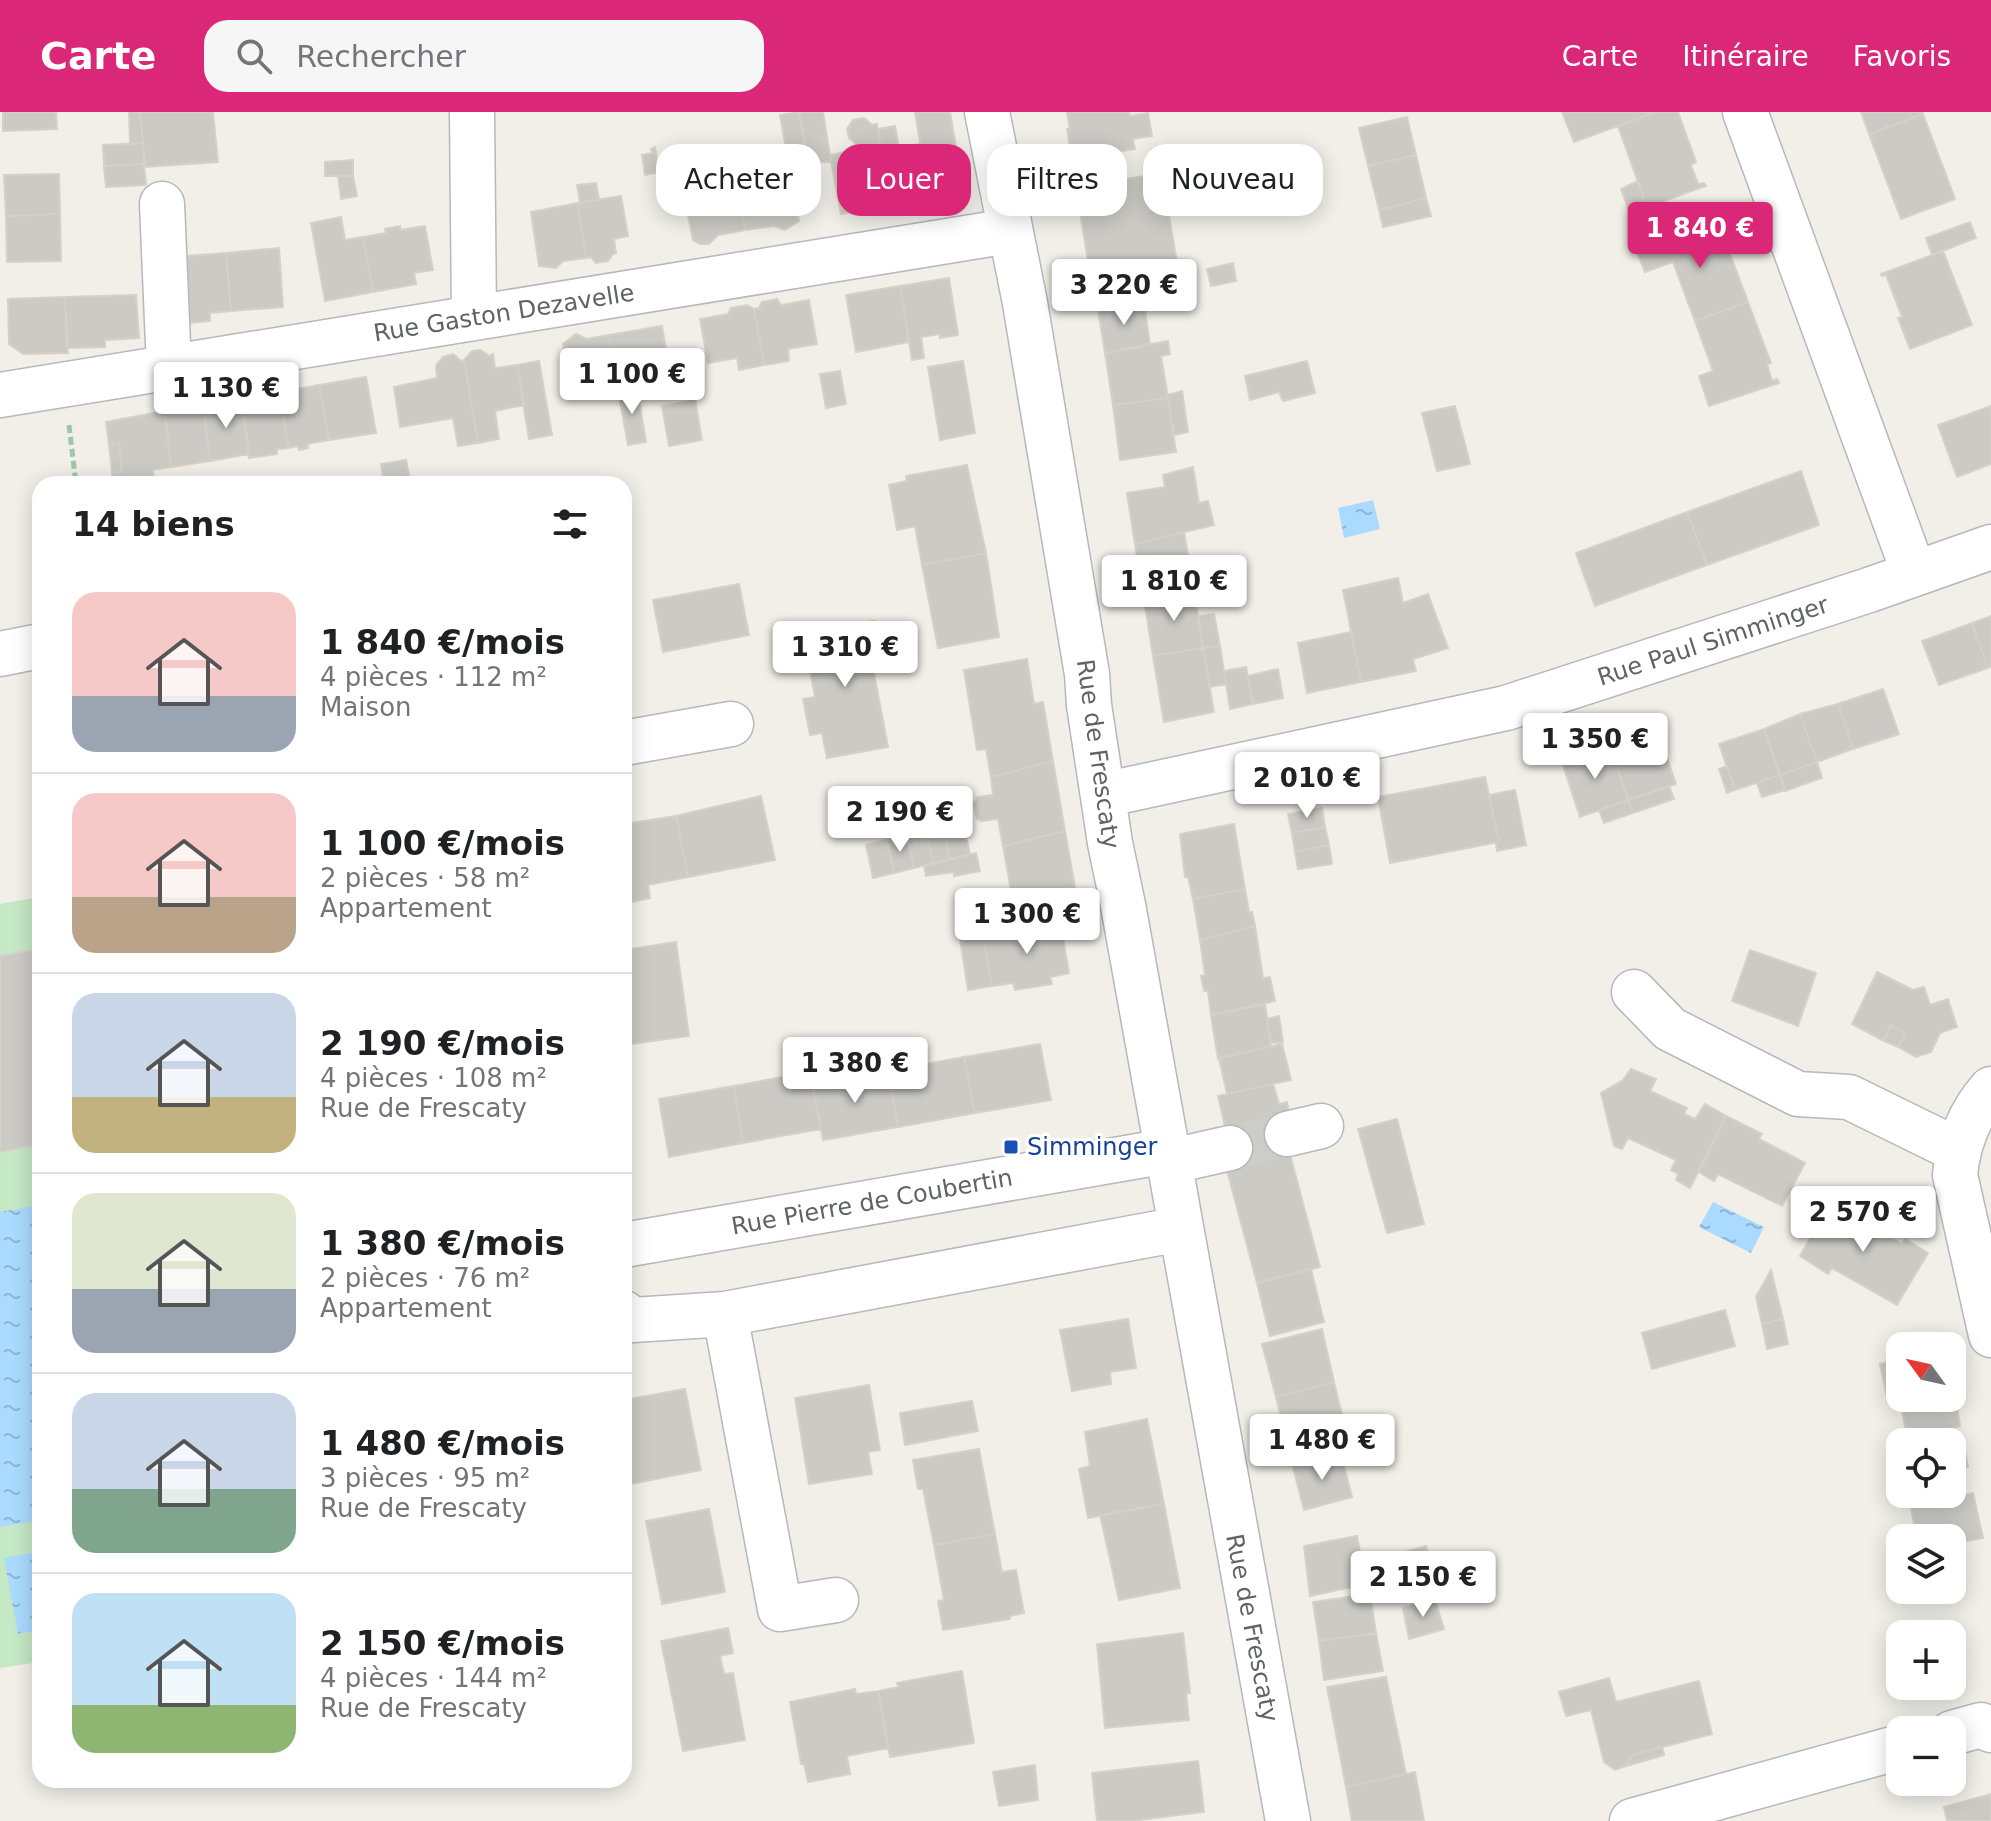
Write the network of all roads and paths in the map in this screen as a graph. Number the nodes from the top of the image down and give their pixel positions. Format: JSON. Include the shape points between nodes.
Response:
{"nodes":[{"id":1,"x":472,"y":112,"type":"edge"},
{"id":2,"x":987,"y":112,"type":"edge"},
{"id":3,"x":1745,"y":112,"type":"edge"},
{"id":4,"x":162,"y":204,"type":"dead end"},
{"id":5,"x":1009,"y":231,"type":"junction"},
{"id":6,"x":474,"y":318,"type":"junction"},
{"id":7,"x":169,"y":368,"type":"junction"},
{"id":8,"x":64,"y":385,"type":"junction"},
{"id":9,"x":0,"y":395,"type":"edge"},
{"id":10,"x":75,"y":476,"type":"edge"},
{"id":11,"x":1991,"y":547,"type":"edge"},
{"id":12,"x":1914,"y":573,"type":"junction"},
{"id":13,"x":32,"y":648,"type":"edge"},
{"id":14,"x":0,"y":654,"type":"edge"},
{"id":15,"x":731,"y":724,"type":"dead end"},
{"id":16,"x":632,"y":742,"type":"edge"},
{"id":17,"x":1103,"y":795,"type":"junction"},
{"id":18,"x":1634,"y":992,"type":"dead end"},
{"id":19,"x":1991,"y":1089,"type":"edge"},
{"id":20,"x":1230,"y":1148,"type":"tunnel mouth"},
{"id":21,"x":1957,"y":1150,"type":"junction"},
{"id":22,"x":1167,"y":1157,"type":"junction"},
{"id":23,"x":1180,"y":1229,"type":"junction"},
{"id":24,"x":632,"y":1244,"type":"edge"},
{"id":25,"x":725,"y":1314,"type":"junction"},
{"id":26,"x":632,"y":1319,"type":"edge"},
{"id":27,"x":1991,"y":1335,"type":"edge"},
{"id":28,"x":836,"y":1600,"type":"dead end"},
{"id":29,"x":1886,"y":1751,"type":"edge"},
{"id":30,"x":1288,"y":1821,"type":"edge"},
{"id":31,"x":1632,"y":1821,"type":"edge"}],
"edges":[{"from":1,"to":6,"type":"street"},
{"from":2,"to":5,"type":"street","name":"Rue de Frescaty"},
{"from":3,"to":12,"type":"street"},
{"from":4,"to":7,"type":"street"},
{"from":5,"to":6,"type":"street","name":"Rue Gaston Dezavelle"},
{"from":5,"to":17,"type":"street","name":"Rue de Frescaty","via":[[1087,674]]},
{"from":6,"to":7,"type":"street","name":"Rue Gaston Dezavelle"},
{"from":7,"to":8,"type":"street","name":"Rue Gaston Dezavelle"},
{"from":8,"to":9,"type":"street","name":"Rue Gaston Dezavelle"},
{"from":8,"to":10,"type":"path"},
{"from":11,"to":12,"type":"street","name":"Rue Paul Simminger"},
{"from":12,"to":17,"type":"street","name":"Rue Paul Simminger","via":[[1506,708]]},
{"from":13,"to":14,"type":"street"},
{"from":15,"to":16,"type":"street"},
{"from":17,"to":22,"type":"street","name":"Rue de Frescaty"},
{"from":18,"to":21,"type":"street","via":[[1670,1029],[1798,1094],[1849,1097]]},
{"from":19,"to":21,"type":"street"},
{"from":20,"to":22,"type":"street","name":"Rue Pierre de Coubertin"},
{"from":21,"to":27,"type":"street","via":[[1955,1175]]},
{"from":22,"to":23,"type":"street","name":"Rue de Frescaty"},
{"from":22,"to":24,"type":"street","name":"Rue Pierre de Coubertin"},
{"from":23,"to":25,"type":"street"},
{"from":23,"to":30,"type":"street","name":"Rue de Frescaty"},
{"from":25,"to":26,"type":"street"},
{"from":25,"to":28,"type":"street","via":[[780,1609]]},
{"from":29,"to":31,"type":"street"}]}
